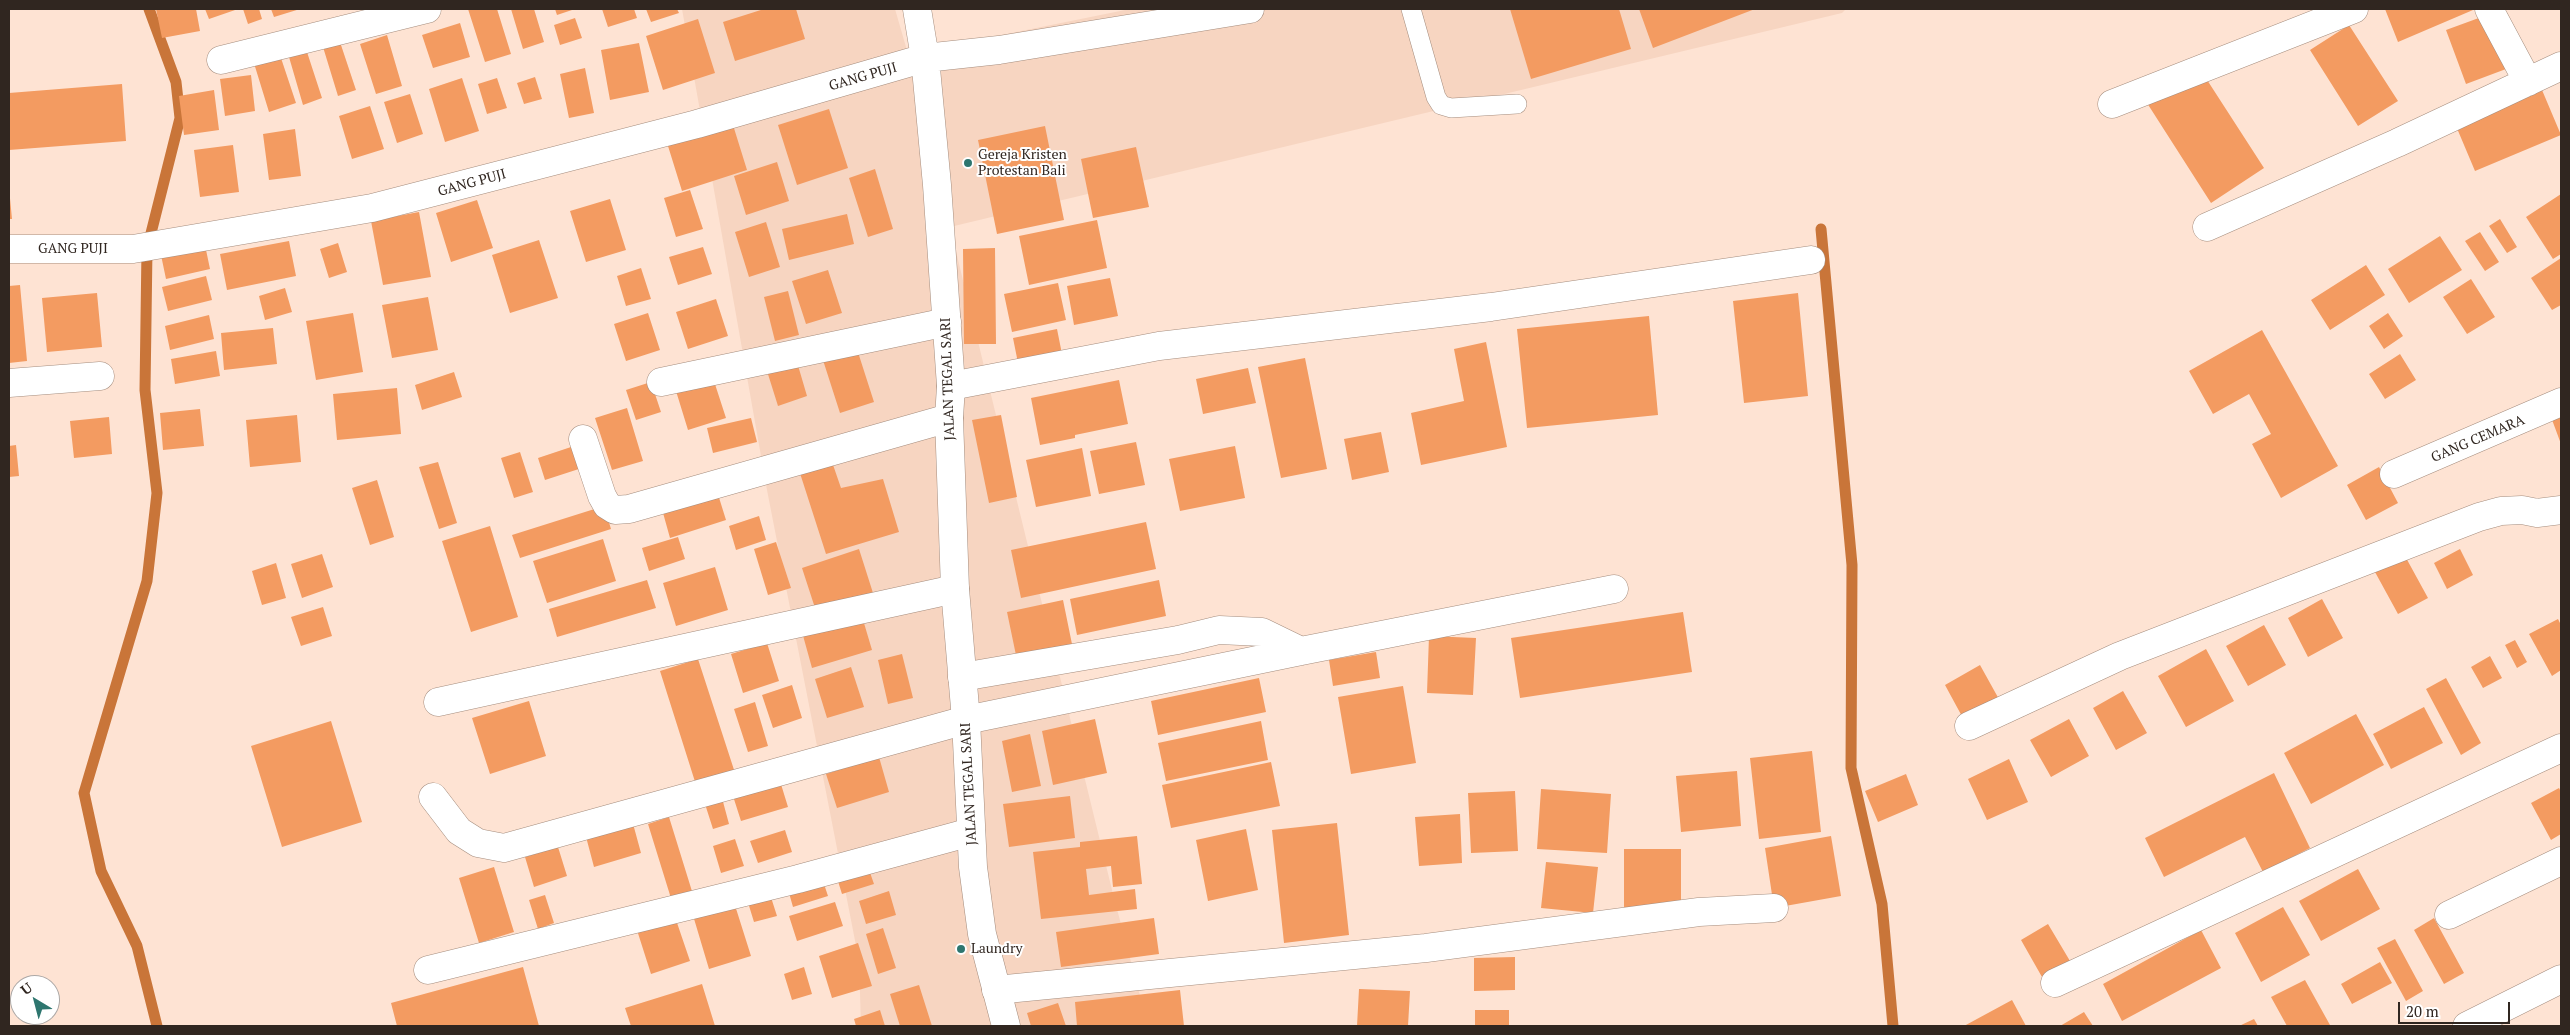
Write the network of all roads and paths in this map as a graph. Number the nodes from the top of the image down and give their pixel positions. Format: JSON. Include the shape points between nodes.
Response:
{"nodes":[{"id":1,"x":427,"y":9,"type":"edge"},
{"id":2,"x":918,"y":9,"type":"edge"},
{"id":3,"x":1250,"y":9,"type":"edge"},
{"id":4,"x":1411,"y":9,"type":"edge"},
{"id":5,"x":2354,"y":9,"type":"edge"},
{"id":6,"x":2489,"y":9,"type":"edge"},
{"id":7,"x":925,"y":58,"type":"junction"},
{"id":8,"x":221,"y":60,"type":"dead end"},
{"id":9,"x":2561,"y":66,"type":"edge"},
{"id":10,"x":2528,"y":82,"type":"junction"},
{"id":11,"x":1517,"y":104,"type":"dead end"},
{"id":12,"x":2112,"y":104,"type":"dead end"},
{"id":13,"x":2207,"y":227,"type":"dead end"},
{"id":14,"x":9,"y":249,"type":"edge"},
{"id":15,"x":1811,"y":260,"type":"dead end"},
{"id":16,"x":947,"y":322,"type":"junction"},
{"id":17,"x":100,"y":376,"type":"dead end"},
{"id":18,"x":661,"y":382,"type":"dead end"},
{"id":19,"x":9,"y":383,"type":"edge"},
{"id":20,"x":951,"y":386,"type":"junction"},
{"id":21,"x":2561,"y":402,"type":"edge"},
{"id":22,"x":949,"y":418,"type":"junction"},
{"id":23,"x":583,"y":439,"type":"dead end"},
{"id":24,"x":2394,"y":474,"type":"dead end"},
{"id":25,"x":2561,"y":510,"type":"edge"},
{"id":26,"x":955,"y":589,"type":"junction"},
{"id":27,"x":1614,"y":589,"type":"dead end"},
{"id":28,"x":1301,"y":650,"type":"junction"},
{"id":29,"x":962,"y":677,"type":"junction"},
{"id":30,"x":438,"y":702,"type":"dead end"},
{"id":31,"x":966,"y":720,"type":"junction"},
{"id":32,"x":1969,"y":726,"type":"dead end"},
{"id":33,"x":2561,"y":748,"type":"edge"},
{"id":34,"x":433,"y":797,"type":"dead end"},
{"id":35,"x":971,"y":832,"type":"junction"},
{"id":36,"x":2561,"y":861,"type":"edge"},
{"id":37,"x":1774,"y":908,"type":"dead end"},
{"id":38,"x":2449,"y":914,"type":"dead end"},
{"id":39,"x":428,"y":970,"type":"dead end"},
{"id":40,"x":2561,"y":979,"type":"edge"},
{"id":41,"x":2055,"y":983,"type":"dead end"},
{"id":42,"x":996,"y":990,"type":"junction"},
{"id":43,"x":1005,"y":1026,"type":"edge"},
{"id":44,"x":2467,"y":1026,"type":"edge"}],
"edges":[{"from":1,"to":8,"type":"street"},
{"from":2,"to":7,"type":"street","name":"JALAN TEGAL SARI"},
{"from":3,"to":7,"type":"street","via":[[999,50]]},
{"from":4,"to":11,"type":"lane","via":[[1441,105],[1451,108]]},
{"from":5,"to":12,"type":"street"},
{"from":6,"to":10,"type":"street"},
{"from":7,"to":14,"type":"street","name":"GANG PUJI","via":[[697,124],[372,208],[133,249]]},
{"from":7,"to":16,"type":"street","name":"JALAN TEGAL SARI"},
{"from":9,"to":10,"type":"street"},
{"from":10,"to":13,"type":"street"},
{"from":15,"to":20,"type":"street","via":[[1491,308],[1159,346]]},
{"from":16,"to":18,"type":"street"},
{"from":16,"to":20,"type":"street","name":"JALAN TEGAL SARI"},
{"from":17,"to":19,"type":"street"},
{"from":20,"to":22,"type":"street","name":"JALAN TEGAL SARI"},
{"from":21,"to":24,"type":"street","name":"GANG CEMARA"},
{"from":22,"to":23,"type":"street","via":[[629,509],[615,510],[604,501]]},
{"from":22,"to":26,"type":"street","name":"JALAN TEGAL SARI"},
{"from":25,"to":32,"type":"street","via":[[2537,513],[2500,511],[2479,517],[2120,656]]},
{"from":26,"to":29,"type":"street","name":"JALAN TEGAL SARI"},
{"from":26,"to":30,"type":"street"},
{"from":27,"to":28,"type":"street"},
{"from":28,"to":29,"type":"street","via":[[1262,632],[1219,630]]},
{"from":28,"to":31,"type":"street"},
{"from":29,"to":31,"type":"street","name":"JALAN TEGAL SARI"},
{"from":31,"to":34,"type":"street","via":[[504,848],[478,843],[459,831]]},
{"from":31,"to":35,"type":"street","name":"JALAN TEGAL SARI"},
{"from":33,"to":41,"type":"street"},
{"from":35,"to":39,"type":"street","via":[[798,879]]},
{"from":35,"to":42,"type":"street","name":"JALAN TEGAL SARI","via":[[982,934]]},
{"from":36,"to":38,"type":"street"},
{"from":37,"to":42,"type":"street","via":[[1699,912],[1416,949]]},
{"from":40,"to":44,"type":"street"},
{"from":42,"to":43,"type":"street","name":"JALAN TEGAL SARI"}]}
